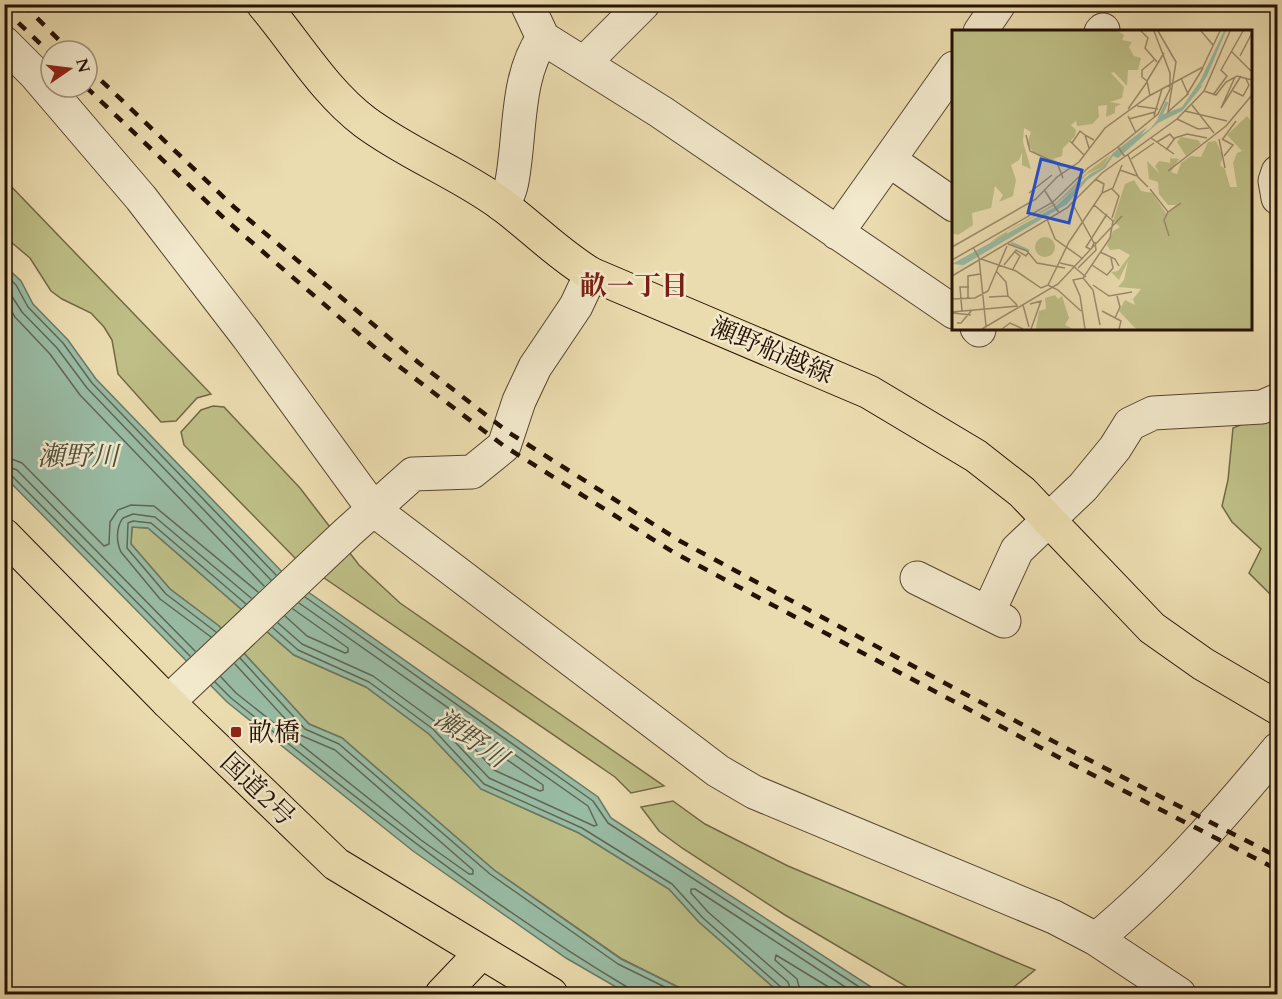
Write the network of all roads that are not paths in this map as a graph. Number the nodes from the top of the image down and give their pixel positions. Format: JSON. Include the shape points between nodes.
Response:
{"nodes":[{"id":1,"x":263,"y":4,"type":"edge"},
{"id":2,"x":527,"y":4,"type":"edge"},
{"id":3,"x":643,"y":4,"type":"edge"},
{"id":4,"x":999,"y":4,"type":"edge"},
{"id":5,"x":981,"y":30,"type":"edge"},
{"id":6,"x":543,"y":38,"type":"junction"},
{"id":7,"x":4,"y":43,"type":"edge"},
{"id":8,"x":585,"y":62,"type":"junction"},
{"id":9,"x":952,"y":71,"type":"edge"},
{"id":10,"x":889,"y":160,"type":"junction"},
{"id":11,"x":1278,"y":172,"type":"edge"},
{"id":12,"x":1278,"y":198,"type":"edge"},
{"id":13,"x":502,"y":205,"type":"junction"},
{"id":14,"x":952,"y":205,"type":"edge"},
{"id":15,"x":837,"y":233,"type":"junction"},
{"id":16,"x":591,"y":274,"type":"junction"},
{"id":17,"x":952,"y":312,"type":"edge"},
{"id":18,"x":1278,"y":400,"type":"edge"},
{"id":19,"x":374,"y":510,"type":"junction"},
{"id":20,"x":1049,"y":521,"type":"junction"},
{"id":21,"x":4,"y":535,"type":"edge"},
{"id":22,"x":917,"y":578,"type":"dead end"},
{"id":23,"x":168,"y":702,"type":"junction"},
{"id":24,"x":1278,"y":708,"type":"edge"},
{"id":25,"x":1278,"y":749,"type":"edge"},
{"id":26,"x":1096,"y":939,"type":"junction"},
{"id":27,"x":480,"y":954,"type":"junction"},
{"id":28,"x":442,"y":994,"type":"edge"},
{"id":29,"x":551,"y":994,"type":"edge"},
{"id":30,"x":1179,"y":994,"type":"edge"}],
"edges":[{"from":1,"to":13,"type":"main road","name":"瀬野船越線","via":[[314,69],[363,121]]},
{"from":2,"to":6,"type":"street"},
{"from":3,"to":8,"type":"street"},
{"from":4,"to":5,"type":"street"},
{"from":6,"to":8,"type":"street"},
{"from":6,"to":13,"type":"street","via":[[532,54],[512,177]]},
{"from":7,"to":19,"type":"street","via":[[141,198]]},
{"from":8,"to":15,"type":"street"},
{"from":9,"to":10,"type":"street"},
{"from":10,"to":14,"type":"street"},
{"from":10,"to":15,"type":"street"},
{"from":11,"to":12,"type":"street"},
{"from":13,"to":16,"type":"main road","name":"瀬野船越線"},
{"from":15,"to":17,"type":"street"},
{"from":16,"to":19,"type":"street","via":[[576,306],[535,367],[504,446],[472,472],[413,474]]},
{"from":16,"to":20,"type":"main road","name":"瀬野船越線","via":[[869,392],[998,471]]},
{"from":18,"to":20,"type":"street","via":[[1263,407],[1153,412],[1141,416],[1130,424],[1083,487]]},
{"from":19,"to":23,"type":"street"},
{"from":19,"to":26,"type":"street","via":[[718,771],[754,792],[1054,917]]},
{"from":20,"to":22,"type":"street","via":[[1017,550],[996,617]]},
{"from":20,"to":24,"type":"main road","name":"瀬野船越線","via":[[1152,628],[1203,664]]},
{"from":21,"to":23,"type":"main road","name":"国道2号"},
{"from":23,"to":27,"type":"main road","name":"国道2号","via":[[336,864]]},
{"from":25,"to":26,"type":"street","via":[[1207,833],[1125,916]]},
{"from":26,"to":30,"type":"street"},
{"from":27,"to":28,"type":"main road"},
{"from":27,"to":29,"type":"main road","name":"国道2号"}]}
